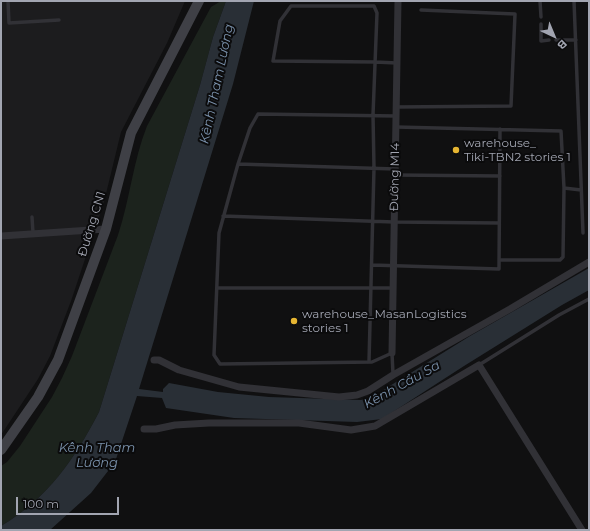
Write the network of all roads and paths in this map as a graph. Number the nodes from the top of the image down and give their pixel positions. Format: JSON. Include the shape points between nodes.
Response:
{"nodes":[{"id":1,"x":8,"y":1,"type":"edge"},
{"id":2,"x":199,"y":1,"type":"edge"},
{"id":3,"x":398,"y":1,"type":"edge"},
{"id":4,"x":540,"y":1,"type":"edge"},
{"id":5,"x":574,"y":1,"type":"edge"},
{"id":6,"x":422,"y":10,"type":"dead end"},
{"id":7,"x":541,"y":17,"type":"dead end"},
{"id":8,"x":59,"y":20,"type":"dead end"},
{"id":9,"x":541,"y":24,"type":"dead end"},
{"id":10,"x":549,"y":40,"type":"dead end"},
{"id":11,"x":556,"y":40,"type":"dead end"},
{"id":12,"x":576,"y":40,"type":"junction"},
{"id":13,"x":375,"y":62,"type":"junction"},
{"id":14,"x":397,"y":62,"type":"junction"},
{"id":15,"x":396,"y":107,"type":"junction"},
{"id":16,"x":373,"y":116,"type":"junction"},
{"id":17,"x":396,"y":116,"type":"junction"},
{"id":18,"x":396,"y":127,"type":"junction"},
{"id":19,"x":500,"y":129,"type":"junction"},
{"id":20,"x":238,"y":164,"type":"junction"},
{"id":21,"x":374,"y":168,"type":"junction"},
{"id":22,"x":395,"y":172,"type":"junction"},
{"id":23,"x":500,"y":176,"type":"junction"},
{"id":24,"x":564,"y":188,"type":"junction"},
{"id":25,"x":581,"y":190,"type":"junction"},
{"id":26,"x":223,"y":216,"type":"junction"},
{"id":27,"x":32,"y":217,"type":"dead end"},
{"id":28,"x":372,"y":221,"type":"junction"},
{"id":29,"x":394,"y":222,"type":"junction"},
{"id":30,"x":499,"y":223,"type":"junction"},
{"id":31,"x":106,"y":229,"type":"junction"},
{"id":32,"x":33,"y":233,"type":"junction"},
{"id":33,"x":583,"y":233,"type":"dead end"},
{"id":34,"x":1,"y":236,"type":"edge"},
{"id":35,"x":499,"y":260,"type":"junction"},
{"id":36,"x":589,"y":262,"type":"edge"},
{"id":37,"x":372,"y":265,"type":"junction"},
{"id":38,"x":394,"y":266,"type":"junction"},
{"id":39,"x":217,"y":288,"type":"junction"},
{"id":40,"x":371,"y":288,"type":"junction"},
{"id":41,"x":393,"y":288,"type":"junction"},
{"id":42,"x":589,"y":299,"type":"edge"},
{"id":43,"x":392,"y":353,"type":"junction"},
{"id":44,"x":154,"y":360,"type":"dead end"},
{"id":45,"x":369,"y":362,"type":"junction"},
{"id":46,"x":479,"y":365,"type":"junction"},
{"id":47,"x":393,"y":375,"type":"junction"},
{"id":48,"x":144,"y":429,"type":"dead end"},
{"id":49,"x":1,"y":450,"type":"edge"},
{"id":50,"x":582,"y":530,"type":"edge"}],
"edges":[{"from":1,"to":8,"type":"lane","via":[[9,23]]},
{"from":2,"to":31,"type":"street","name":"Đường CN1","via":[[132,133]]},
{"from":3,"to":14,"type":"street","name":"Đường M14"},
{"from":4,"to":7,"type":"lane"},
{"from":5,"to":12,"type":"lane"},
{"from":6,"to":15,"type":"lane","via":[[515,14],[511,106]]},
{"from":9,"to":10,"type":"lane","via":[[541,41]]},
{"from":11,"to":12,"type":"lane"},
{"from":12,"to":25,"type":"lane"},
{"from":13,"to":13,"type":"lane","via":[[273,61],[280,21],[291,6],[374,6],[377,13]]},
{"from":13,"to":14,"type":"lane"},
{"from":13,"to":16,"type":"lane"},
{"from":14,"to":15,"type":"street","name":"Đường M14"},
{"from":15,"to":17,"type":"street","name":"Đường M14"},
{"from":16,"to":17,"type":"lane"},
{"from":16,"to":20,"type":"lane","via":[[258,114],[250,128]]},
{"from":16,"to":21,"type":"lane"},
{"from":17,"to":18,"type":"street","name":"Đường M14"},
{"from":18,"to":19,"type":"lane"},
{"from":18,"to":22,"type":"street","name":"Đường M14"},
{"from":19,"to":23,"type":"lane"},
{"from":19,"to":24,"type":"lane","via":[[561,130]]},
{"from":20,"to":21,"type":"lane"},
{"from":20,"to":26,"type":"lane"},
{"from":21,"to":22,"type":"lane"},
{"from":21,"to":28,"type":"lane"},
{"from":22,"to":23,"type":"lane"},
{"from":22,"to":29,"type":"street","name":"Đường M14"},
{"from":23,"to":30,"type":"lane"},
{"from":24,"to":25,"type":"lane"},
{"from":24,"to":35,"type":"lane","via":[[563,257],[560,260]]},
{"from":25,"to":33,"type":"lane"},
{"from":26,"to":28,"type":"lane"},
{"from":26,"to":39,"type":"lane","via":[[219,233]]},
{"from":27,"to":32,"type":"lane"},
{"from":28,"to":29,"type":"lane"},
{"from":28,"to":37,"type":"lane"},
{"from":29,"to":30,"type":"lane"},
{"from":29,"to":38,"type":"street","name":"Đường M14"},
{"from":30,"to":35,"type":"lane"},
{"from":31,"to":32,"type":"street"},
{"from":31,"to":49,"type":"street","name":"Đường CN1","via":[[56,365],[38,397]]},
{"from":32,"to":34,"type":"street"},
{"from":35,"to":38,"type":"lane","via":[[499,269]]},
{"from":36,"to":47,"type":"street"},
{"from":37,"to":38,"type":"lane"},
{"from":37,"to":40,"type":"lane"},
{"from":38,"to":41,"type":"street","name":"Đường M14"},
{"from":39,"to":40,"type":"lane"},
{"from":39,"to":45,"type":"lane","via":[[214,355],[220,364]]},
{"from":40,"to":41,"type":"lane"},
{"from":40,"to":45,"type":"lane"},
{"from":41,"to":43,"type":"street","name":"Đường M14"},
{"from":42,"to":46,"type":"lane"},
{"from":43,"to":45,"type":"lane"},
{"from":43,"to":47,"type":"lane"},
{"from":44,"to":47,"type":"street","via":[[239,387],[339,397],[357,396]]},
{"from":46,"to":48,"type":"street","via":[[375,426],[350,430],[299,423],[209,423]]},
{"from":46,"to":50,"type":"street"}]}
